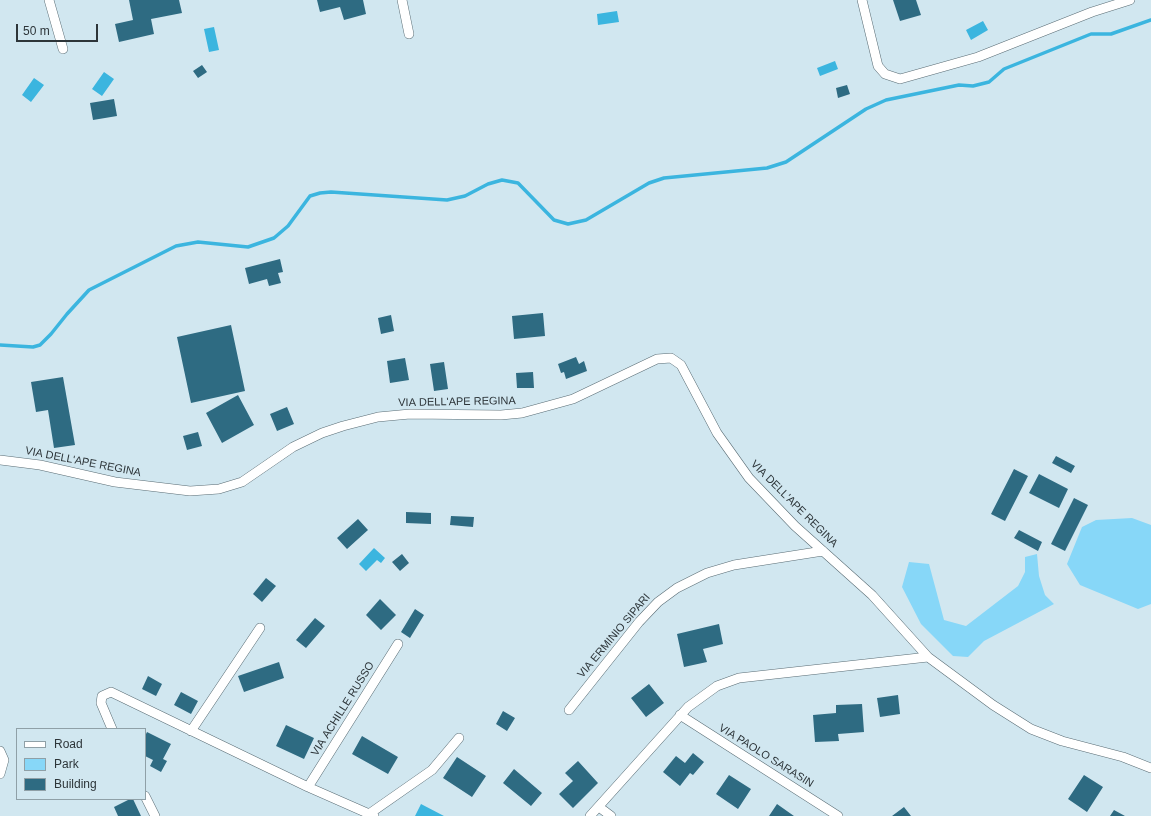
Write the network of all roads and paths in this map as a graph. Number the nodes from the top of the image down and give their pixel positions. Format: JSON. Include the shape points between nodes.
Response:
{"nodes":[{"id":1,"x":49,"y":0,"type":"edge"},
{"id":2,"x":402,"y":0,"type":"edge"},
{"id":3,"x":862,"y":0,"type":"edge"},
{"id":4,"x":1130,"y":0,"type":"edge"},
{"id":5,"x":409,"y":34,"type":"dead end"},
{"id":6,"x":63,"y":49,"type":"dead end"},
{"id":7,"x":0,"y":460,"type":"edge"},
{"id":8,"x":823,"y":551,"type":"junction"},
{"id":9,"x":260,"y":628,"type":"dead end"},
{"id":10,"x":398,"y":644,"type":"dead end"},
{"id":11,"x":928,"y":657,"type":"junction"},
{"id":12,"x":569,"y":710,"type":"dead end"},
{"id":13,"x":680,"y":716,"type":"junction"},
{"id":14,"x":112,"y":728,"type":"edge"},
{"id":15,"x":191,"y":731,"type":"junction"},
{"id":16,"x":459,"y":738,"type":"dead end"},
{"id":17,"x":0,"y":751,"type":"edge"},
{"id":18,"x":1151,"y":768,"type":"edge"},
{"id":19,"x":0,"y":774,"type":"edge"},
{"id":20,"x":308,"y":787,"type":"junction"},
{"id":21,"x":146,"y":798,"type":"edge"},
{"id":22,"x":599,"y":807,"type":"junction"},
{"id":23,"x":371,"y":815,"type":"edge"},
{"id":24,"x":155,"y":816,"type":"edge"},
{"id":25,"x":590,"y":816,"type":"edge"},
{"id":26,"x":611,"y":816,"type":"edge"},
{"id":27,"x":838,"y":816,"type":"edge"}],
"edges":[{"from":1,"to":6,"type":"street"},
{"from":2,"to":5,"type":"street"},
{"from":3,"to":4,"type":"street","via":[[878,66],[884,74],[900,79],[983,55],[1092,12]]},
{"from":7,"to":8,"type":"street","name":"VIA DELL'APE REGINA","via":[[33,464],[115,482],[190,491],[219,489],[242,482],[303,442],[343,426],[399,414],[500,415],[532,411],[573,399],[657,359],[668,357],[681,366],[717,433],[748,478]]},
{"from":8,"to":11,"type":"street","name":"VIA DELL'APE REGINA","via":[[872,595]]},
{"from":8,"to":12,"type":"street","name":"VIA ERMINIO SIPARI","via":[[734,565],[707,573],[677,588],[658,602],[639,622]]},
{"from":9,"to":15,"type":"street"},
{"from":10,"to":20,"type":"street","name":"VIA ACHILLE RUSSO"},
{"from":11,"to":13,"type":"street","via":[[734,679],[704,693]]},
{"from":11,"to":18,"type":"street","name":"VIA DELL'APE REGINA","via":[[1031,730]]},
{"from":13,"to":22,"type":"street"},
{"from":13,"to":27,"type":"street","name":"VIA PAOLO SARASIN"},
{"from":14,"to":15,"type":"street","via":[[101,703],[105,694],[111,692]]},
{"from":15,"to":20,"type":"street"},
{"from":16,"to":23,"type":"street","via":[[432,770]]},
{"from":17,"to":19,"type":"street","via":[[4,760]]},
{"from":20,"to":23,"type":"street"},
{"from":21,"to":24,"type":"street"},
{"from":22,"to":25,"type":"street"},
{"from":22,"to":26,"type":"street"}]}
